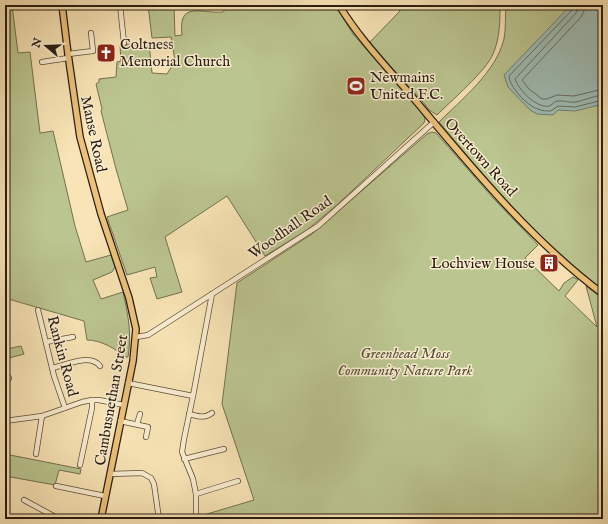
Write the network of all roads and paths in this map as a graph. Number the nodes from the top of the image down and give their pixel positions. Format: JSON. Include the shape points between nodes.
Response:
{"nodes":[{"id":1,"x":62,"y":5,"type":"edge"},
{"id":2,"x":120,"y":5,"type":"edge"},
{"id":3,"x":339,"y":5,"type":"edge"},
{"id":4,"x":91,"y":33,"type":"dead end"},
{"id":5,"x":124,"y":43,"type":"dead end"},
{"id":6,"x":46,"y":55,"type":"dead end"},
{"id":7,"x":68,"y":56,"type":"junction"},
{"id":8,"x":434,"y":122,"type":"junction"},
{"id":9,"x":118,"y":264,"type":"joint"},
{"id":10,"x":603,"y":294,"type":"edge"},
{"id":11,"x":210,"y":296,"type":"junction"},
{"id":12,"x":38,"y":310,"type":"dead end"},
{"id":13,"x":73,"y":337,"type":"dead end"},
{"id":14,"x":136,"y":337,"type":"junction"},
{"id":15,"x":46,"y":342,"type":"junction"},
{"id":16,"x":100,"y":366,"type":"dead end"},
{"id":17,"x":52,"y":368,"type":"junction"},
{"id":18,"x":128,"y":383,"type":"junction"},
{"id":19,"x":193,"y":396,"type":"junction"},
{"id":20,"x":92,"y":400,"type":"junction"},
{"id":21,"x":124,"y":405,"type":"junction"},
{"id":22,"x":65,"y":408,"type":"junction"},
{"id":23,"x":212,"y":413,"type":"dead end"},
{"id":24,"x":140,"y":414,"type":"dead end"},
{"id":25,"x":189,"y":414,"type":"junction"},
{"id":26,"x":42,"y":416,"type":"junction"},
{"id":27,"x":5,"y":421,"type":"edge"},
{"id":28,"x":120,"y":421,"type":"junction"},
{"id":29,"x":137,"y":424,"type":"junction"},
{"id":30,"x":146,"y":437,"type":"dead end"},
{"id":31,"x":224,"y":449,"type":"dead end"},
{"id":32,"x":36,"y":454,"type":"dead end"},
{"id":33,"x":184,"y":459,"type":"junction"},
{"id":34,"x":80,"y":465,"type":"dead end"},
{"id":35,"x":110,"y":474,"type":"junction"},
{"id":36,"x":238,"y":480,"type":"dead end"},
{"id":37,"x":56,"y":486,"type":"dead end"},
{"id":38,"x":196,"y":494,"type":"junction"},
{"id":39,"x":105,"y":496,"type":"junction"},
{"id":40,"x":24,"y":500,"type":"dead end"},
{"id":41,"x":59,"y":519,"type":"edge"},
{"id":42,"x":100,"y":519,"type":"edge"},
{"id":43,"x":159,"y":519,"type":"edge"},
{"id":44,"x":196,"y":519,"type":"edge"}],
"edges":[{"from":1,"to":7,"type":"main road","name":"Manse Road"},
{"from":2,"to":5,"type":"street"},
{"from":3,"to":8,"type":"main road","name":"Overtown Road","via":[[361,38]]},
{"from":4,"to":7,"type":"street","via":[[93,51]]},
{"from":6,"to":7,"type":"street","via":[[44,61]]},
{"from":7,"to":9,"type":"main road","name":"Manse Road","via":[[82,144]]},
{"from":8,"to":10,"type":"main road","name":"Overtown Road","via":[[539,238]]},
{"from":8,"to":11,"type":"street","name":"Woodhall Road","via":[[318,226]]},
{"from":9,"to":14,"type":"main road","name":"Cambusnethan Street","via":[[134,314]]},
{"from":11,"to":14,"type":"street","name":"Woodhall Road","via":[[148,334]]},
{"from":11,"to":19,"type":"street"},
{"from":12,"to":15,"type":"street","name":"Rankin Road"},
{"from":13,"to":15,"type":"street"},
{"from":14,"to":18,"type":"main road","name":"Cambusnethan Street"},
{"from":15,"to":17,"type":"street","name":"Rankin Road"},
{"from":16,"to":17,"type":"street","via":[[96,362],[84,360]]},
{"from":17,"to":22,"type":"street","name":"Rankin Road"},
{"from":18,"to":19,"type":"street"},
{"from":18,"to":21,"type":"main road","name":"Cambusnethan Street"},
{"from":19,"to":25,"type":"street"},
{"from":20,"to":21,"type":"street"},
{"from":20,"to":22,"type":"street"},
{"from":20,"to":34,"type":"street"},
{"from":21,"to":28,"type":"main road","name":"Cambusnethan Street"},
{"from":22,"to":26,"type":"street"},
{"from":23,"to":25,"type":"street","via":[[207,417]]},
{"from":24,"to":29,"type":"street"},
{"from":25,"to":33,"type":"street","via":[[182,446]]},
{"from":26,"to":27,"type":"street"},
{"from":26,"to":32,"type":"street"},
{"from":28,"to":29,"type":"street"},
{"from":28,"to":35,"type":"main road","name":"Cambusnethan Street"},
{"from":29,"to":30,"type":"street","via":[[148,427]]},
{"from":31,"to":33,"type":"street"},
{"from":33,"to":38,"type":"street","via":[[193,479]]},
{"from":35,"to":39,"type":"main road","name":"Cambusnethan Street"},
{"from":35,"to":43,"type":"street","via":[[142,473],[151,478]]},
{"from":36,"to":38,"type":"street"},
{"from":37,"to":39,"type":"street"},
{"from":38,"to":44,"type":"street"},
{"from":39,"to":42,"type":"main road","name":"Cambusnethan Street"},
{"from":40,"to":41,"type":"street"}]}
